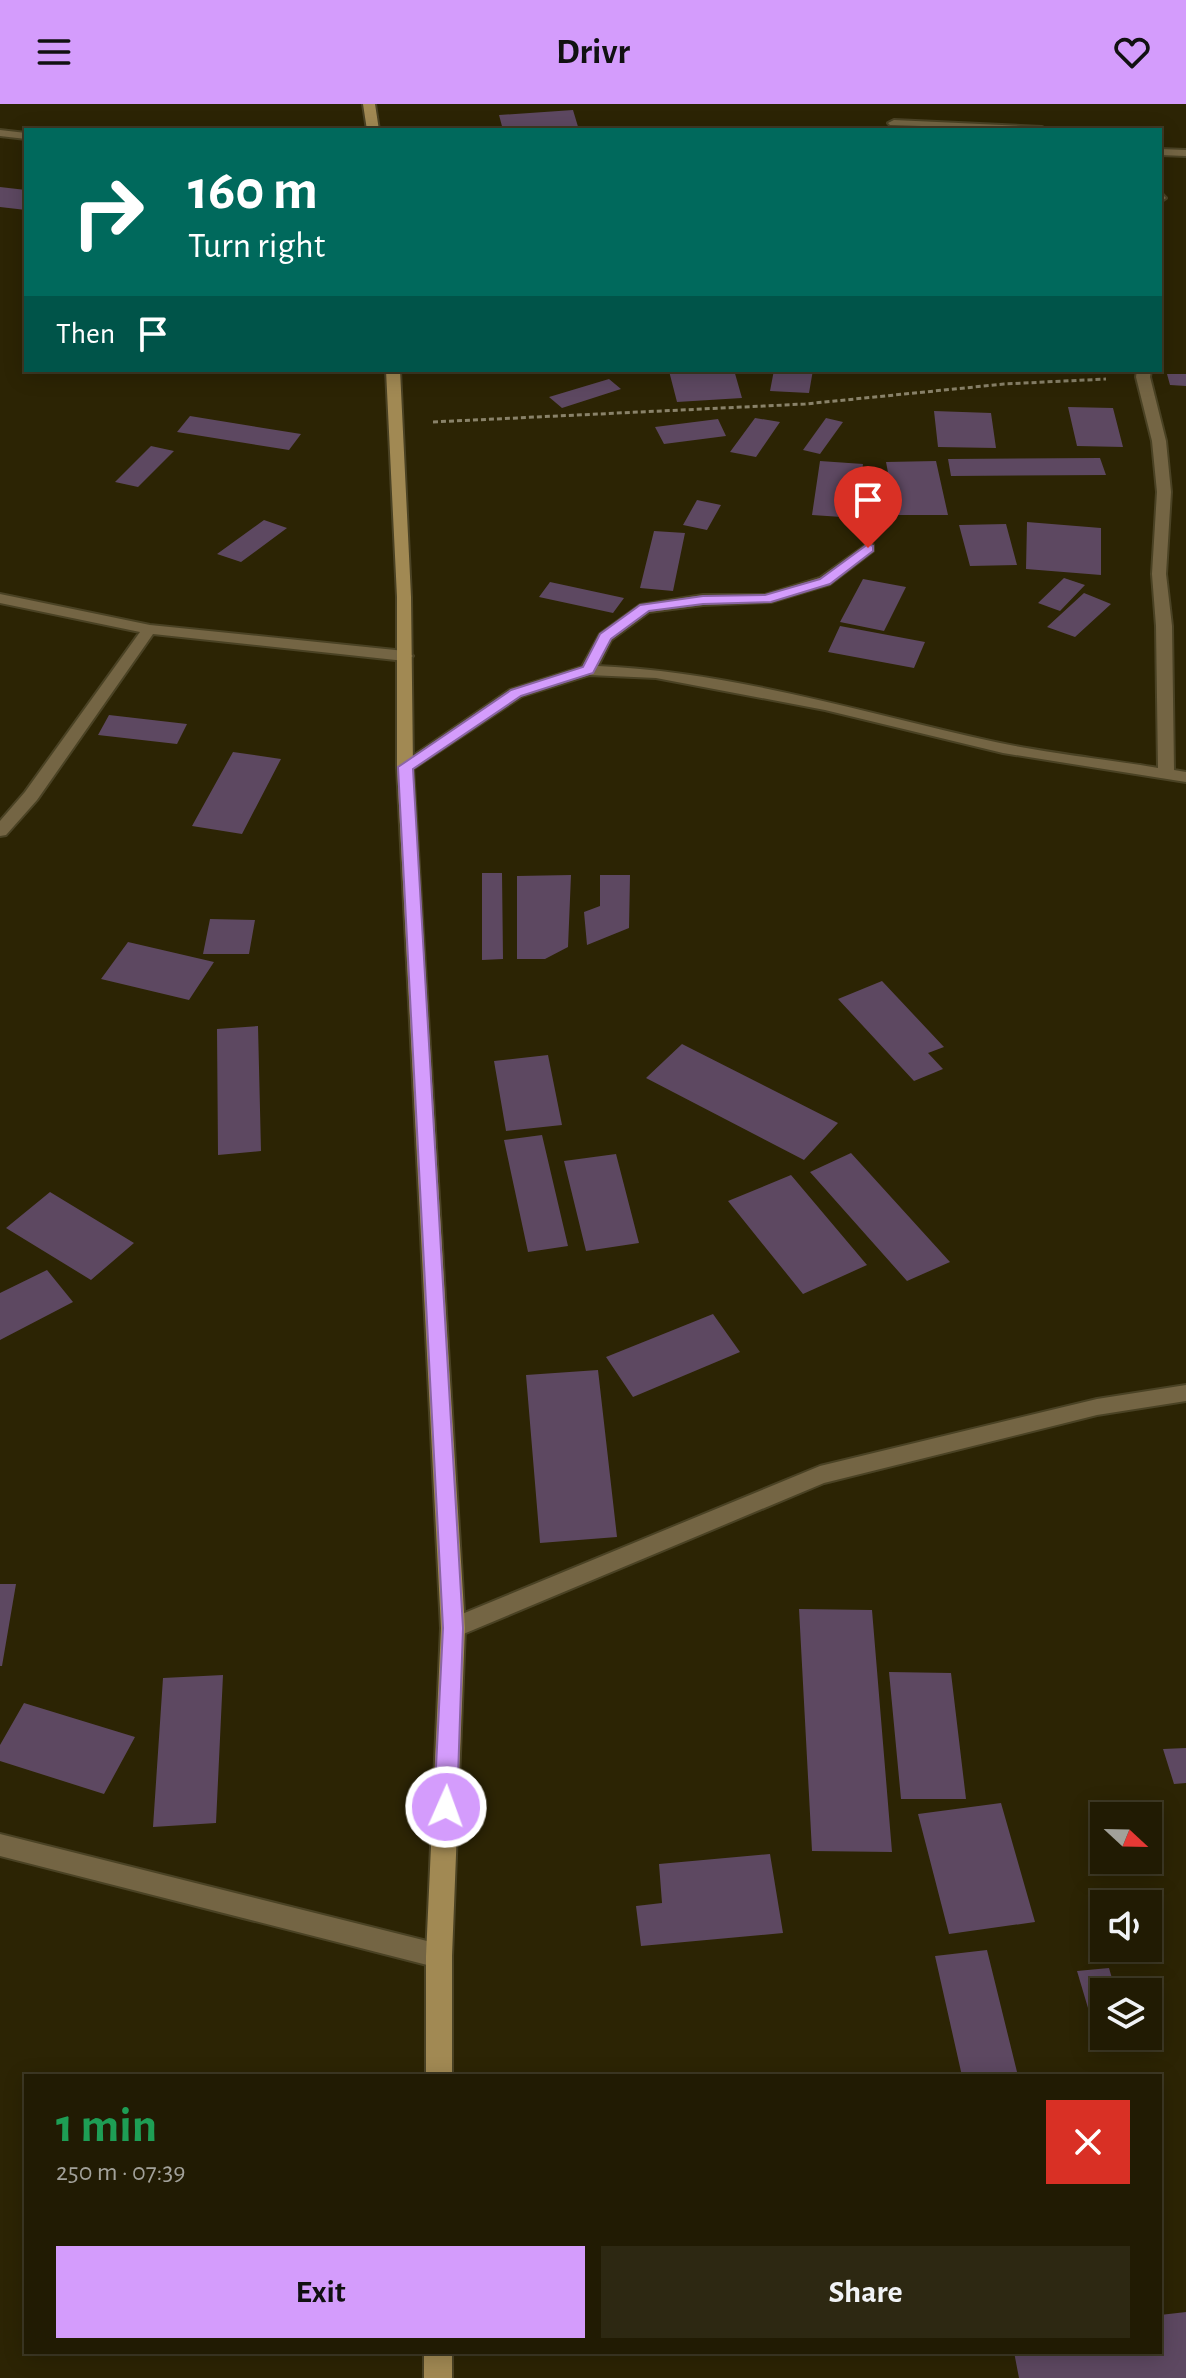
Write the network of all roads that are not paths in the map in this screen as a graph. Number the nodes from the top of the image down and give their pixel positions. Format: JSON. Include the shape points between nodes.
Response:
{"nodes":[{"id":1,"x":369,"y":104,"type":"edge"},
{"id":2,"x":895,"y":122,"type":"edge"},
{"id":3,"x":373,"y":128,"type":"edge"},
{"id":4,"x":1016,"y":128,"type":"edge"},
{"id":5,"x":0,"y":133,"type":"edge"},
{"id":6,"x":24,"y":136,"type":"edge"},
{"id":7,"x":1162,"y":152,"type":"edge"},
{"id":8,"x":1186,"y":153,"type":"edge"},
{"id":9,"x":393,"y":372,"type":"edge"},
{"id":10,"x":1144,"y":374,"type":"edge"},
{"id":11,"x":868,"y":548,"type":"dead end"},
{"id":12,"x":0,"y":598,"type":"edge"},
{"id":13,"x":149,"y":630,"type":"junction"},
{"id":14,"x":405,"y":656,"type":"junction"},
{"id":15,"x":588,"y":670,"type":"junction"},
{"id":16,"x":405,"y":767,"type":"junction"},
{"id":17,"x":1166,"y":772,"type":"junction"},
{"id":18,"x":1186,"y":777,"type":"edge"},
{"id":19,"x":0,"y":831,"type":"edge"},
{"id":20,"x":1186,"y":1393,"type":"edge"},
{"id":21,"x":453,"y":1628,"type":"junction"},
{"id":22,"x":0,"y":1845,"type":"edge"},
{"id":23,"x":439,"y":1956,"type":"junction"},
{"id":24,"x":439,"y":2074,"type":"edge"},
{"id":25,"x":438,"y":2354,"type":"edge"},
{"id":26,"x":438,"y":2378,"type":"edge"}],
"edges":[{"from":1,"to":3,"type":"street"},
{"from":2,"to":4,"type":"street"},
{"from":5,"to":6,"type":"street"},
{"from":7,"to":8,"type":"street"},
{"from":9,"to":14,"type":"street"},
{"from":10,"to":17,"type":"street","via":[[1164,492],[1159,574]]},
{"from":11,"to":15,"type":"street","via":[[825,581],[766,599],[645,608],[605,637]]},
{"from":12,"to":13,"type":"street"},
{"from":13,"to":14,"type":"street"},
{"from":13,"to":19,"type":"street","via":[[31,796]]},
{"from":14,"to":16,"type":"street"},
{"from":15,"to":16,"type":"street","via":[[516,693]]},
{"from":15,"to":17,"type":"street","via":[[656,673],[825,705],[1003,748]]},
{"from":16,"to":21,"type":"street"},
{"from":17,"to":18,"type":"street"},
{"from":20,"to":21,"type":"street","via":[[1097,1407],[820,1475]]},
{"from":21,"to":23,"type":"street"},
{"from":22,"to":23,"type":"street"},
{"from":23,"to":24,"type":"street"},
{"from":25,"to":26,"type":"street"}]}
